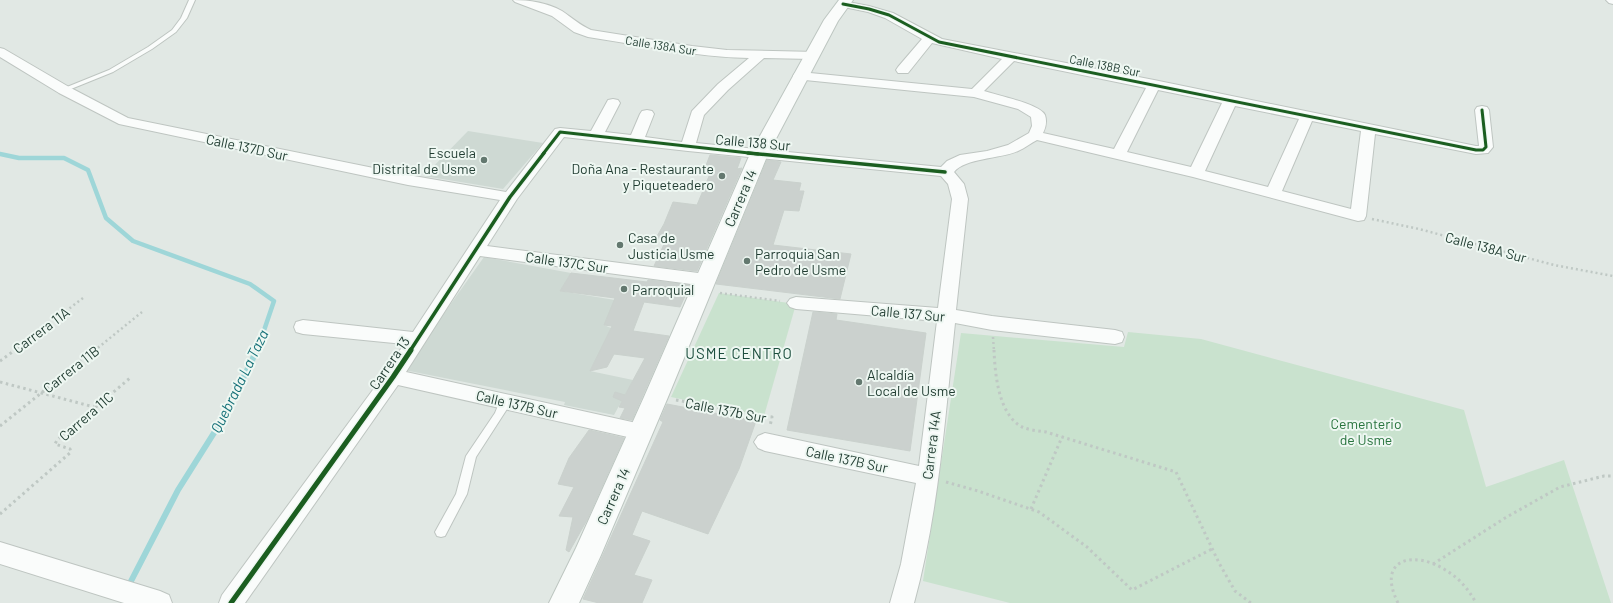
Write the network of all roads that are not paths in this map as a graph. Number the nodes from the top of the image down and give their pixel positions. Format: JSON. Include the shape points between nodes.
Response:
{"nodes":[{"id":1,"x":192,"y":0,"type":"edge"},
{"id":2,"x":519,"y":0,"type":"edge"},
{"id":3,"x":845,"y":2,"type":"edge"},
{"id":4,"x":929,"y":39,"type":"junction"},
{"id":5,"x":0,"y":52,"type":"edge"},
{"id":6,"x":761,"y":54,"type":"junction"},
{"id":7,"x":812,"y":54,"type":"junction"},
{"id":8,"x":1010,"y":57,"type":"junction"},
{"id":9,"x":903,"y":70,"type":"dead end"},
{"id":10,"x":800,"y":76,"type":"junction"},
{"id":11,"x":1154,"y":84,"type":"junction"},
{"id":12,"x":64,"y":90,"type":"junction"},
{"id":13,"x":975,"y":93,"type":"junction"},
{"id":14,"x":1230,"y":101,"type":"junction"},
{"id":15,"x":613,"y":103,"type":"dead end"},
{"id":16,"x":1482,"y":110,"type":"dead end"},
{"id":17,"x":647,"y":114,"type":"dead end"},
{"id":18,"x":1307,"y":117,"type":"junction"},
{"id":19,"x":1368,"y":129,"type":"junction"},
{"id":20,"x":560,"y":132,"type":"joint"},
{"id":21,"x":596,"y":135,"type":"junction"},
{"id":22,"x":1034,"y":135,"type":"junction"},
{"id":23,"x":636,"y":140,"type":"junction"},
{"id":24,"x":688,"y":147,"type":"junction"},
{"id":25,"x":759,"y":154,"type":"junction"},
{"id":26,"x":1119,"y":154,"type":"junction"},
{"id":27,"x":945,"y":172,"type":"junction"},
{"id":28,"x":1196,"y":173,"type":"junction"},
{"id":29,"x":1273,"y":193,"type":"junction"},
{"id":30,"x":510,"y":197,"type":"junction"},
{"id":31,"x":476,"y":250,"type":"junction"},
{"id":32,"x":704,"y":285,"type":"junction"},
{"id":33,"x":796,"y":303,"type":"road end"},
{"id":34,"x":946,"y":315,"type":"junction"},
{"id":35,"x":303,"y":327,"type":"dead end"},
{"id":36,"x":1115,"y":337,"type":"dead end"},
{"id":37,"x":418,"y":339,"type":"junction"},
{"id":38,"x":393,"y":377,"type":"junction"},
{"id":39,"x":505,"y":401,"type":"junction"},
{"id":40,"x":641,"y":432,"type":"junction"},
{"id":41,"x":765,"y":442,"type":"road end"},
{"id":42,"x":928,"y":477,"type":"junction"},
{"id":43,"x":440,"y":532,"type":"dead end"},
{"id":44,"x":0,"y":553,"type":"edge"},
{"id":45,"x":160,"y":603,"type":"edge"},
{"id":46,"x":231,"y":603,"type":"edge"},
{"id":47,"x":564,"y":603,"type":"edge"},
{"id":48,"x":902,"y":603,"type":"edge"}],
"edges":[{"from":1,"to":12,"type":"lane","via":[[184,18],[174,31],[150,48],[111,71]]},
{"from":2,"to":6,"type":"street","name":"Calle 138A Sur","via":[[552,11],[588,33],[692,50]]},
{"from":3,"to":4,"type":"street","name":"Calle 138B Sur","via":[[895,18]]},
{"from":3,"to":7,"type":"street","name":"Carrera 14","via":[[831,20]]},
{"from":4,"to":8,"type":"street","name":"Calle 138B Sur"},
{"from":4,"to":9,"type":"street"},
{"from":5,"to":12,"type":"street","name":"Calle 137D Sur"},
{"from":6,"to":7,"type":"street","name":"Calle 138A Sur"},
{"from":6,"to":24,"type":"street","via":[[697,114]]},
{"from":7,"to":10,"type":"street","name":"Carrera 14"},
{"from":8,"to":11,"type":"street","name":"Calle 138B Sur"},
{"from":8,"to":13,"type":"street"},
{"from":10,"to":13,"type":"street"},
{"from":10,"to":25,"type":"street","name":"Carrera 14"},
{"from":11,"to":14,"type":"street","name":"Calle 138B Sur"},
{"from":11,"to":26,"type":"street"},
{"from":12,"to":30,"type":"street","name":"Calle 137D Sur","via":[[124,121],[400,179]]},
{"from":13,"to":22,"type":"street","via":[[1023,106],[1038,115],[1039,126]]},
{"from":14,"to":18,"type":"street","name":"Calle 138B Sur"},
{"from":14,"to":28,"type":"street"},
{"from":15,"to":21,"type":"street"},
{"from":16,"to":19,"type":"street","name":"Calle 138B Sur","via":[[1486,147],[1484,150]]},
{"from":17,"to":23,"type":"street"},
{"from":18,"to":19,"type":"street","name":"Calle 138B Sur"},
{"from":18,"to":29,"type":"street"},
{"from":19,"to":29,"type":"street","via":[[1358,216]]},
{"from":20,"to":21,"type":"street","name":"Calle 138 Sur"},
{"from":20,"to":30,"type":"street","name":"Carrera 13"},
{"from":21,"to":23,"type":"street","name":"Calle 138 Sur"},
{"from":22,"to":26,"type":"street"},
{"from":22,"to":27,"type":"street","via":[[1013,148],[964,158],[952,164]]},
{"from":23,"to":24,"type":"street","name":"Calle 138 Sur"},
{"from":24,"to":25,"type":"street","name":"Calle 138 Sur"},
{"from":25,"to":27,"type":"street","name":"Calle 138 Sur"},
{"from":25,"to":32,"type":"street","name":"Carrera 14"},
{"from":26,"to":28,"type":"street"},
{"from":27,"to":34,"type":"street","name":"Carrera 14A","via":[[959,188],[960,200]]},
{"from":28,"to":29,"type":"street"},
{"from":30,"to":31,"type":"street","name":"Carrera 13"},
{"from":31,"to":32,"type":"street","name":"Calle 137C Sur"},
{"from":31,"to":37,"type":"street","name":"Carrera 13"},
{"from":32,"to":40,"type":"street","name":"Carrera 14"},
{"from":33,"to":34,"type":"street","name":"Calle 137 Sur"},
{"from":34,"to":36,"type":"street","name":"Calle 137 Sur"},
{"from":34,"to":42,"type":"street","name":"Carrera 14A"},
{"from":35,"to":37,"type":"street"},
{"from":37,"to":38,"type":"street","name":"Carrera 13"},
{"from":38,"to":39,"type":"street","name":"Calle 137B Sur"},
{"from":38,"to":46,"type":"street","name":"Carrera 13"},
{"from":39,"to":40,"type":"street","name":"Calle 137B Sur"},
{"from":39,"to":43,"type":"lane","via":[[501,412],[467,465],[466,480],[456,507]]},
{"from":40,"to":47,"type":"street","name":"Carrera 14"},
{"from":41,"to":42,"type":"street","name":"Calle 137B Sur"},
{"from":42,"to":48,"type":"street","name":"Carrera 14A","via":[[913,564]]},
{"from":44,"to":45,"type":"street"}]}
